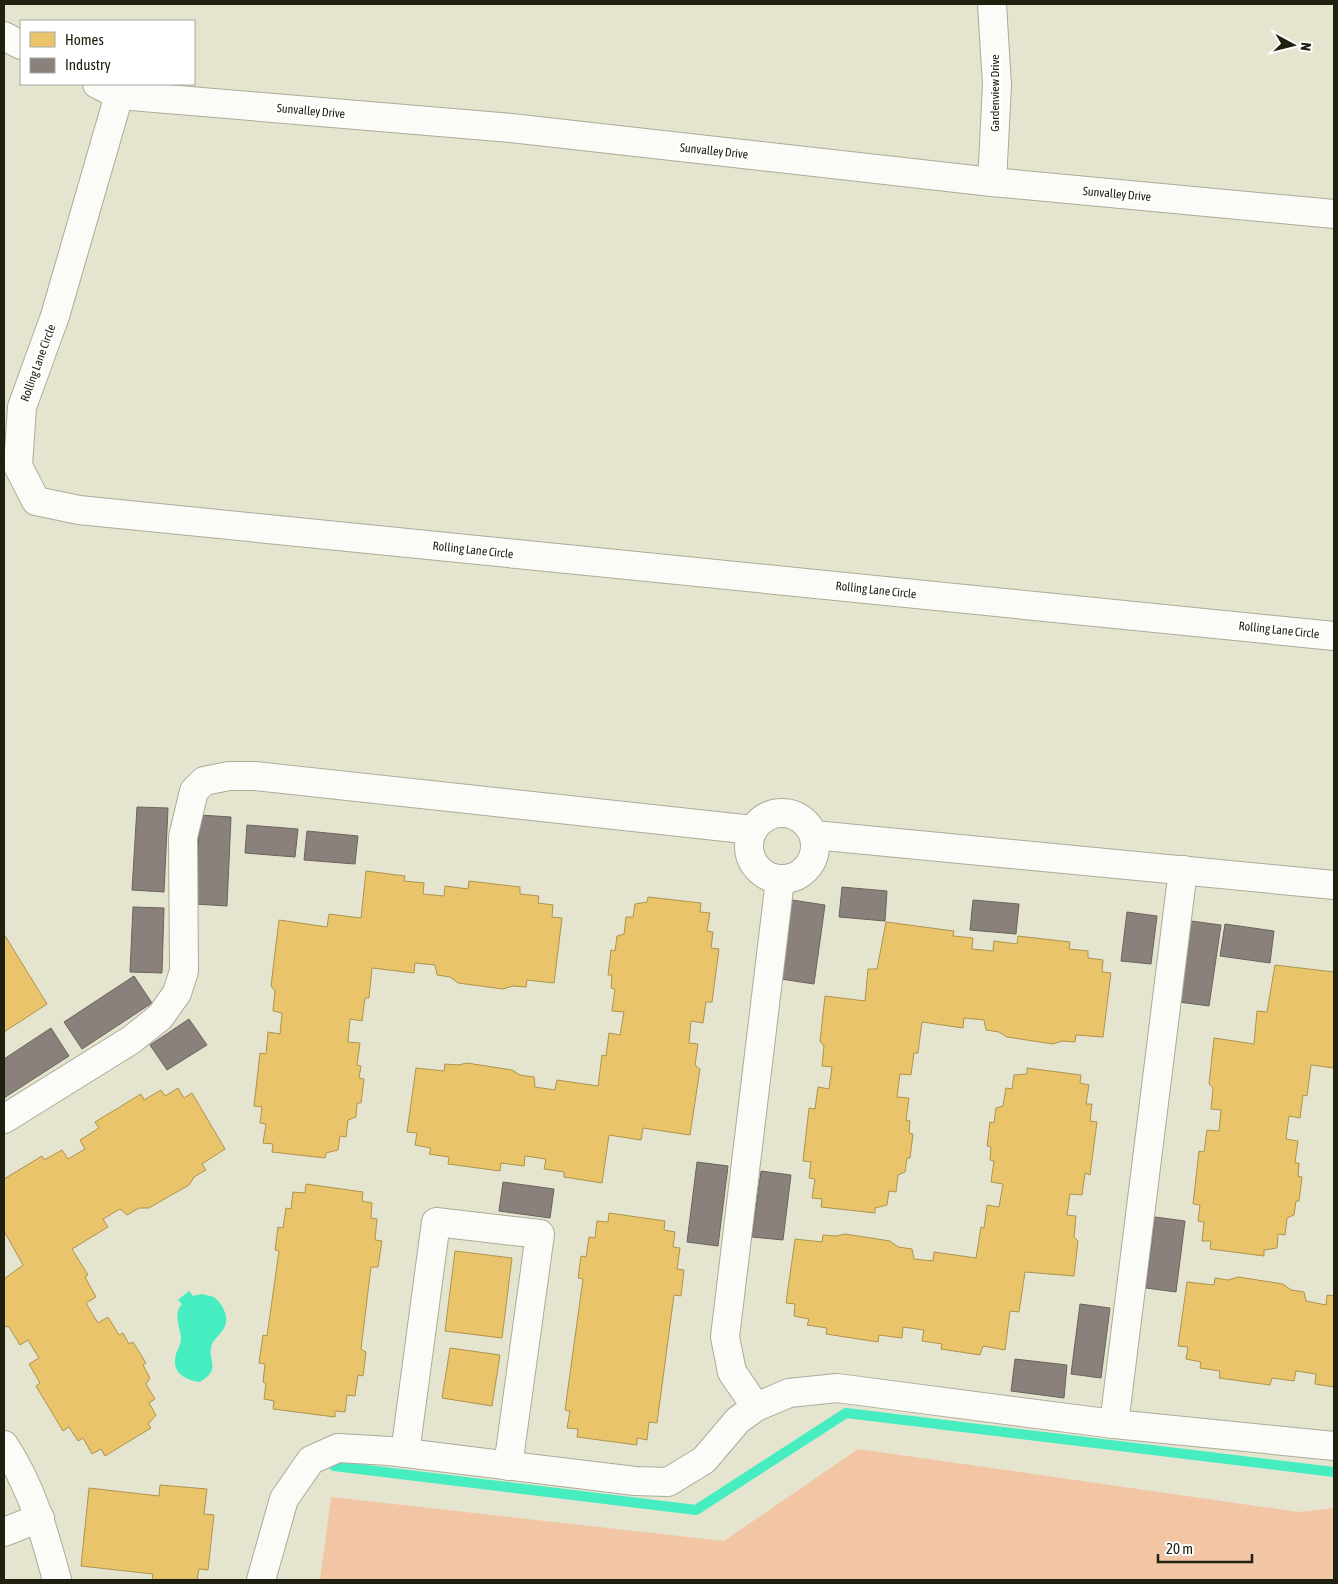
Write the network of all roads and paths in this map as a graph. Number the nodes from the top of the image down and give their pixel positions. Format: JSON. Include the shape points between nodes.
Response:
{"nodes":[{"id":1,"x":992,"y":4,"type":"edge"},
{"id":2,"x":4,"y":36,"type":"edge"},
{"id":3,"x":20,"y":44,"type":"edge"},
{"id":4,"x":108,"y":89,"type":"edge"},
{"id":5,"x":992,"y":182,"type":"junction"},
{"id":6,"x":1334,"y":214,"type":"edge"},
{"id":7,"x":1334,"y":636,"type":"edge"},
{"id":8,"x":753,"y":830,"type":"junction"},
{"id":9,"x":814,"y":835,"type":"junction"},
{"id":10,"x":1183,"y":870,"type":"junction"},
{"id":11,"x":780,"y":880,"type":"junction"},
{"id":12,"x":1334,"y":885,"type":"edge"},
{"id":13,"x":4,"y":1119,"type":"edge"},
{"id":14,"x":756,"y":1407,"type":"junction"},
{"id":15,"x":1114,"y":1424,"type":"junction"},
{"id":16,"x":4,"y":1445,"type":"edge"},
{"id":17,"x":1334,"y":1446,"type":"edge"},
{"id":18,"x":405,"y":1453,"type":"junction"},
{"id":19,"x":508,"y":1466,"type":"junction"},
{"id":20,"x":40,"y":1518,"type":"junction"},
{"id":21,"x":4,"y":1532,"type":"edge"},
{"id":22,"x":57,"y":1580,"type":"edge"},
{"id":23,"x":262,"y":1580,"type":"edge"}],
"edges":[{"from":1,"to":5,"type":"street","name":"Gardenview Drive","via":[[997,85]]},
{"from":2,"to":3,"type":"street"},
{"from":4,"to":5,"type":"street","name":"Sunvalley Drive","via":[[511,128]]},
{"from":4,"to":7,"type":"street","name":"Rolling Lane Circle","via":[[55,316],[22,407],[18,466],[36,501],[79,510]]},
{"from":5,"to":6,"type":"street","name":"Sunvalley Drive"},
{"from":8,"to":9,"type":"street","via":[[766,816],[787,813],[807,823]]},
{"from":8,"to":11,"type":"street","via":[[749,844],[754,865],[762,873]]},
{"from":8,"to":13,"type":"street","via":[[255,776],[228,776],[204,781],[194,791],[183,837],[184,971],[177,993],[160,1016],[131,1040]]},
{"from":9,"to":10,"type":"street"},
{"from":9,"to":11,"type":"street","via":[[815,854],[811,864],[804,873]]},
{"from":10,"to":12,"type":"street"},
{"from":10,"to":15,"type":"street"},
{"from":11,"to":14,"type":"street","via":[[725,1337],[732,1372]]},
{"from":14,"to":15,"type":"street","via":[[789,1394],[837,1388]]},
{"from":14,"to":19,"type":"street","via":[[738,1420],[704,1460],[668,1482],[635,1482]]},
{"from":15,"to":17,"type":"street"},
{"from":16,"to":20,"type":"street"},
{"from":18,"to":19,"type":"street"},
{"from":18,"to":19,"type":"street","via":[[436,1222],[540,1234]]},
{"from":18,"to":23,"type":"street","via":[[338,1448],[311,1460],[284,1499]]},
{"from":20,"to":21,"type":"street"},
{"from":20,"to":22,"type":"street"}]}
